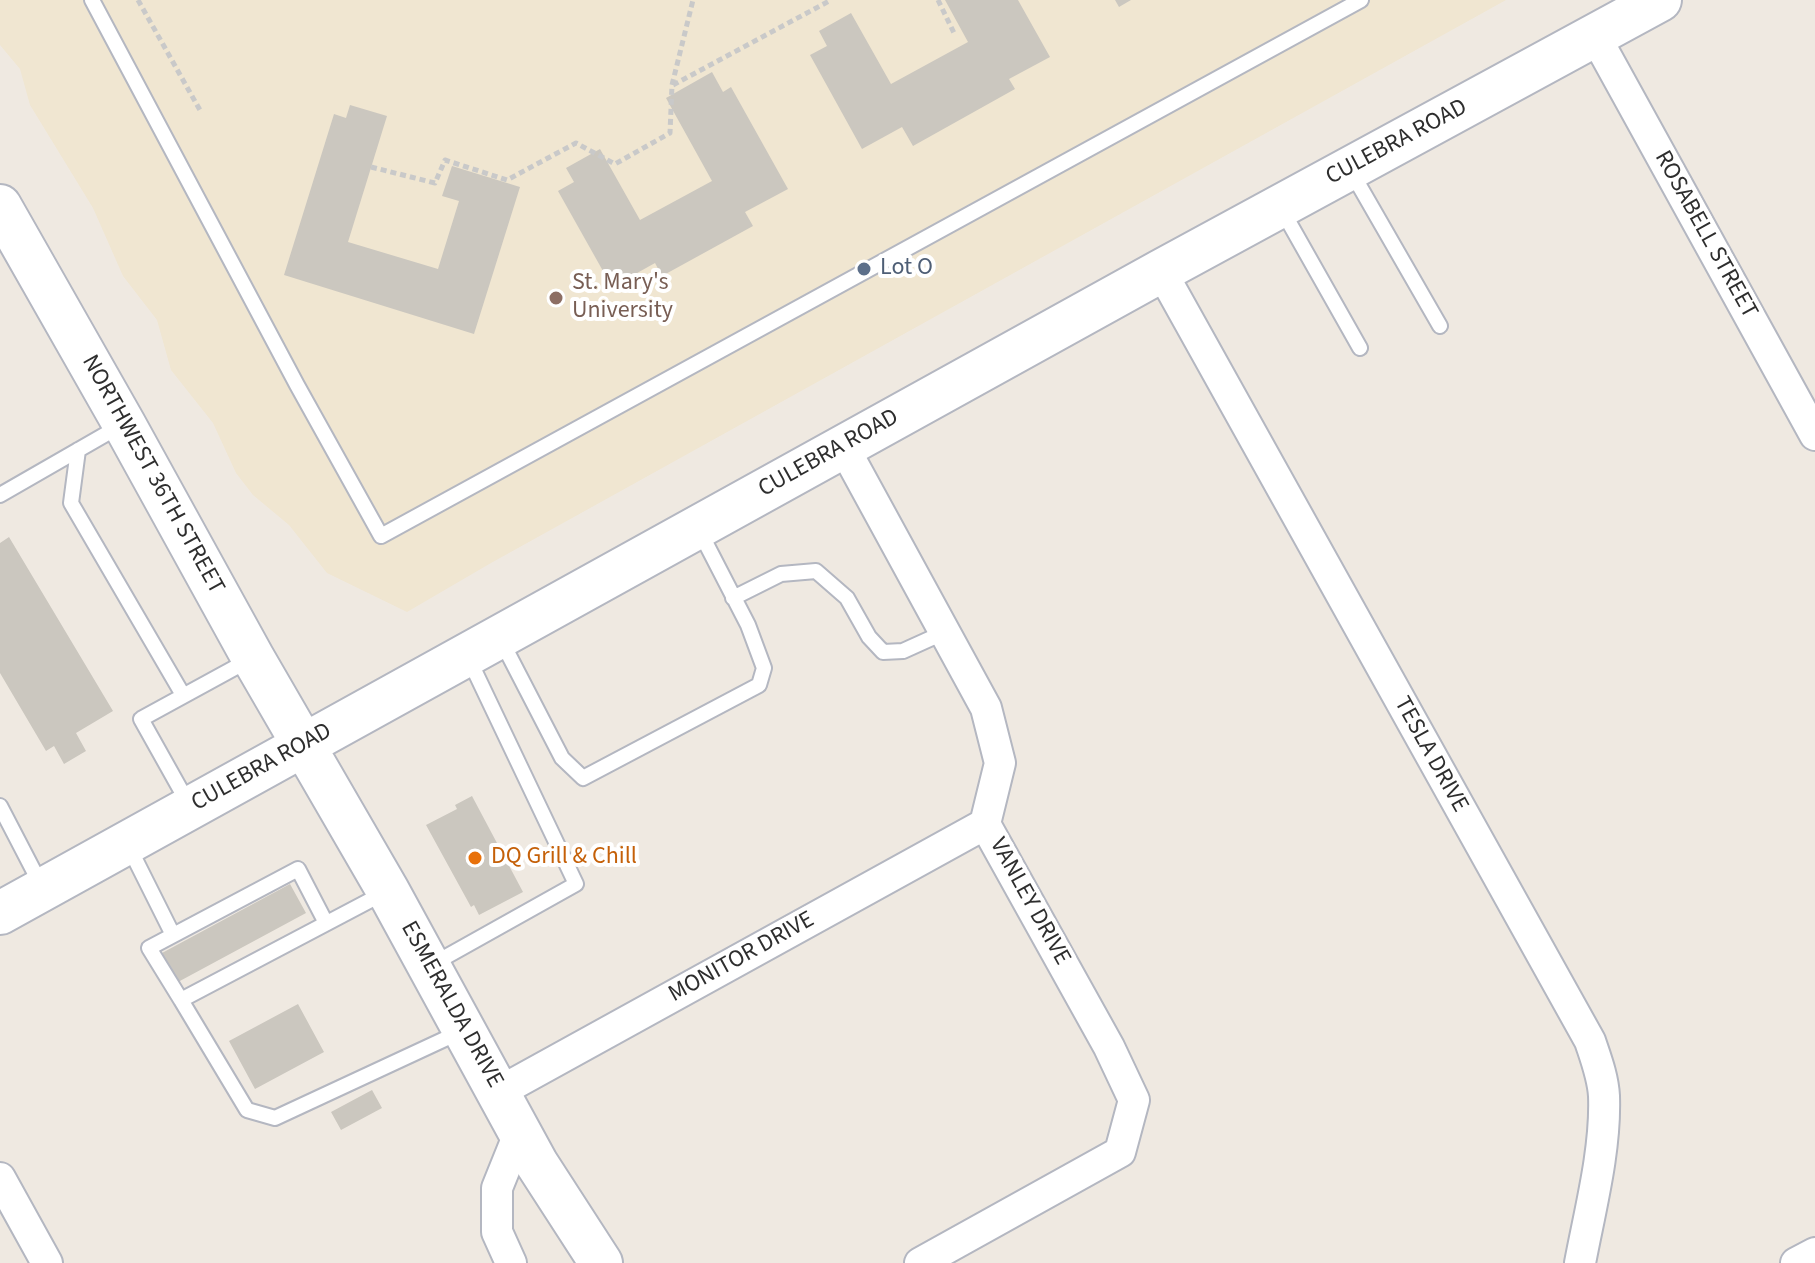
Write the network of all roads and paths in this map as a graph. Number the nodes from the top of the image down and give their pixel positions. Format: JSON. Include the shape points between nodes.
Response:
{"nodes":[{"id":1,"x":92,"y":0,"type":"edge"},
{"id":2,"x":138,"y":0,"type":"edge"},
{"id":3,"x":693,"y":0,"type":"edge"},
{"id":4,"x":831,"y":0,"type":"edge"},
{"id":5,"x":938,"y":0,"type":"edge"},
{"id":6,"x":1361,"y":0,"type":"edge"},
{"id":7,"x":1660,"y":0,"type":"edge"},
{"id":8,"x":954,"y":33,"type":"dead end"},
{"id":9,"x":1595,"y":36,"type":"junction"},
{"id":10,"x":672,"y":85,"type":"junction"},
{"id":11,"x":201,"y":112,"type":"dead end"},
{"id":12,"x":371,"y":167,"type":"dead end"},
{"id":13,"x":1349,"y":169,"type":"junction"},
{"id":14,"x":0,"y":206,"type":"edge"},
{"id":15,"x":1280,"y":207,"type":"junction"},
{"id":16,"x":1161,"y":271,"type":"junction"},
{"id":17,"x":1440,"y":326,"type":"dead end"},
{"id":18,"x":1360,"y":348,"type":"dead end"},
{"id":19,"x":124,"y":424,"type":"junction"},
{"id":20,"x":1815,"y":435,"type":"edge"},
{"id":21,"x":843,"y":446,"type":"junction"},
{"id":22,"x":78,"y":450,"type":"junction"},
{"id":23,"x":0,"y":495,"type":"edge"},
{"id":24,"x":698,"y":526,"type":"junction"},
{"id":25,"x":733,"y":598,"type":"junction"},
{"id":26,"x":945,"y":632,"type":"junction"},
{"id":27,"x":483,"y":645,"type":"junction"},
{"id":28,"x":253,"y":658,"type":"junction"},
{"id":29,"x":183,"y":695,"type":"junction"},
{"id":30,"x":303,"y":745,"type":"junction"},
{"id":31,"x":0,"y":806,"type":"edge"},
{"id":32,"x":190,"y":807,"type":"junction"},
{"id":33,"x":985,"y":824,"type":"junction"},
{"id":34,"x":127,"y":843,"type":"junction"},
{"id":35,"x":43,"y":889,"type":"junction"},
{"id":36,"x":388,"y":891,"type":"junction"},
{"id":37,"x":0,"y":913,"type":"edge"},
{"id":38,"x":326,"y":923,"type":"junction"},
{"id":39,"x":173,"y":935,"type":"junction"},
{"id":40,"x":429,"y":966,"type":"junction"},
{"id":41,"x":181,"y":1000,"type":"junction"},
{"id":42,"x":464,"y":1029,"type":"junction"},
{"id":43,"x":499,"y":1092,"type":"junction"},
{"id":44,"x":520,"y":1131,"type":"junction"},
{"id":45,"x":0,"y":1178,"type":"edge"},
{"id":46,"x":1815,"y":1253,"type":"edge"},
{"id":47,"x":47,"y":1263,"type":"edge"},
{"id":48,"x":511,"y":1263,"type":"edge"},
{"id":49,"x":601,"y":1263,"type":"edge"},
{"id":50,"x":920,"y":1263,"type":"edge"},
{"id":51,"x":1580,"y":1263,"type":"edge"},
{"id":52,"x":1796,"y":1263,"type":"edge"}],
"edges":[{"from":1,"to":6,"type":"lane","via":[[381,536]]},
{"from":2,"to":11,"type":"path"},
{"from":3,"to":10,"type":"path"},
{"from":4,"to":10,"type":"path"},
{"from":5,"to":8,"type":"path"},
{"from":7,"to":9,"type":"main road","name":"CULEBRA ROAD"},
{"from":9,"to":13,"type":"main road","name":"CULEBRA ROAD"},
{"from":9,"to":20,"type":"street","name":"ROSABELL STREET"},
{"from":10,"to":12,"type":"path","via":[[670,133],[615,164],[576,143],[507,180],[445,160],[435,183]]},
{"from":13,"to":15,"type":"main road","name":"CULEBRA ROAD"},
{"from":13,"to":17,"type":"lane"},
{"from":14,"to":19,"type":"main road","name":"NORTHWEST 36TH STREET"},
{"from":15,"to":16,"type":"main road","name":"CULEBRA ROAD"},
{"from":15,"to":18,"type":"lane"},
{"from":16,"to":21,"type":"main road","name":"CULEBRA ROAD"},
{"from":16,"to":51,"type":"street","name":"TESLA DRIVE","via":[[1590,1041],[1604,1095],[1600,1155]]},
{"from":19,"to":22,"type":"lane"},
{"from":19,"to":28,"type":"main road","name":"NORTHWEST 36TH STREET"},
{"from":21,"to":24,"type":"main road","name":"CULEBRA ROAD"},
{"from":21,"to":26,"type":"street","name":"VANLEY DRIVE"},
{"from":22,"to":23,"type":"lane"},
{"from":22,"to":29,"type":"lane","via":[[71,503]]},
{"from":24,"to":25,"type":"lane"},
{"from":24,"to":27,"type":"main road","name":"CULEBRA ROAD"},
{"from":25,"to":26,"type":"lane","via":[[781,574],[816,571],[847,598],[883,652],[903,651]]},
{"from":25,"to":27,"type":"lane","via":[[764,668],[759,685],[583,778],[562,758]]},
{"from":26,"to":33,"type":"street","name":"VANLEY DRIVE","via":[[986,708],[1000,763]]},
{"from":27,"to":30,"type":"main road","name":"CULEBRA ROAD"},
{"from":27,"to":40,"type":"lane","via":[[576,884]]},
{"from":28,"to":29,"type":"lane"},
{"from":28,"to":30,"type":"main road","name":"NORTHWEST 36TH STREET"},
{"from":29,"to":32,"type":"lane","via":[[141,719]]},
{"from":30,"to":32,"type":"main road","name":"CULEBRA ROAD"},
{"from":30,"to":36,"type":"main road","name":"ESMERALDA DRIVE"},
{"from":31,"to":35,"type":"lane"},
{"from":32,"to":34,"type":"main road","name":"CULEBRA ROAD"},
{"from":33,"to":43,"type":"street","name":"MONITOR DRIVE"},
{"from":33,"to":50,"type":"street","name":"VANLEY DRIVE","via":[[1134,1100],[1120,1152]]},
{"from":34,"to":35,"type":"main road","name":"CULEBRA ROAD"},
{"from":34,"to":39,"type":"lane"},
{"from":35,"to":37,"type":"main road","name":"CULEBRA ROAD"},
{"from":36,"to":38,"type":"lane"},
{"from":36,"to":40,"type":"main road","name":"ESMERALDA DRIVE"},
{"from":38,"to":39,"type":"lane","via":[[298,869]]},
{"from":38,"to":41,"type":"lane"},
{"from":39,"to":41,"type":"lane","via":[[149,948]]},
{"from":40,"to":42,"type":"main road","name":"ESMERALDA DRIVE"},
{"from":41,"to":42,"type":"lane","via":[[247,1110],[275,1118]]},
{"from":42,"to":43,"type":"main road","name":"ESMERALDA DRIVE"},
{"from":43,"to":44,"type":"main road","name":"ESMERALDA DRIVE"},
{"from":44,"to":48,"type":"street","via":[[497,1188],[497,1232]]},
{"from":44,"to":49,"type":"main road","name":"ESMERALDA DRIVE"},
{"from":45,"to":47,"type":"street"},
{"from":46,"to":52,"type":"street"}]}
